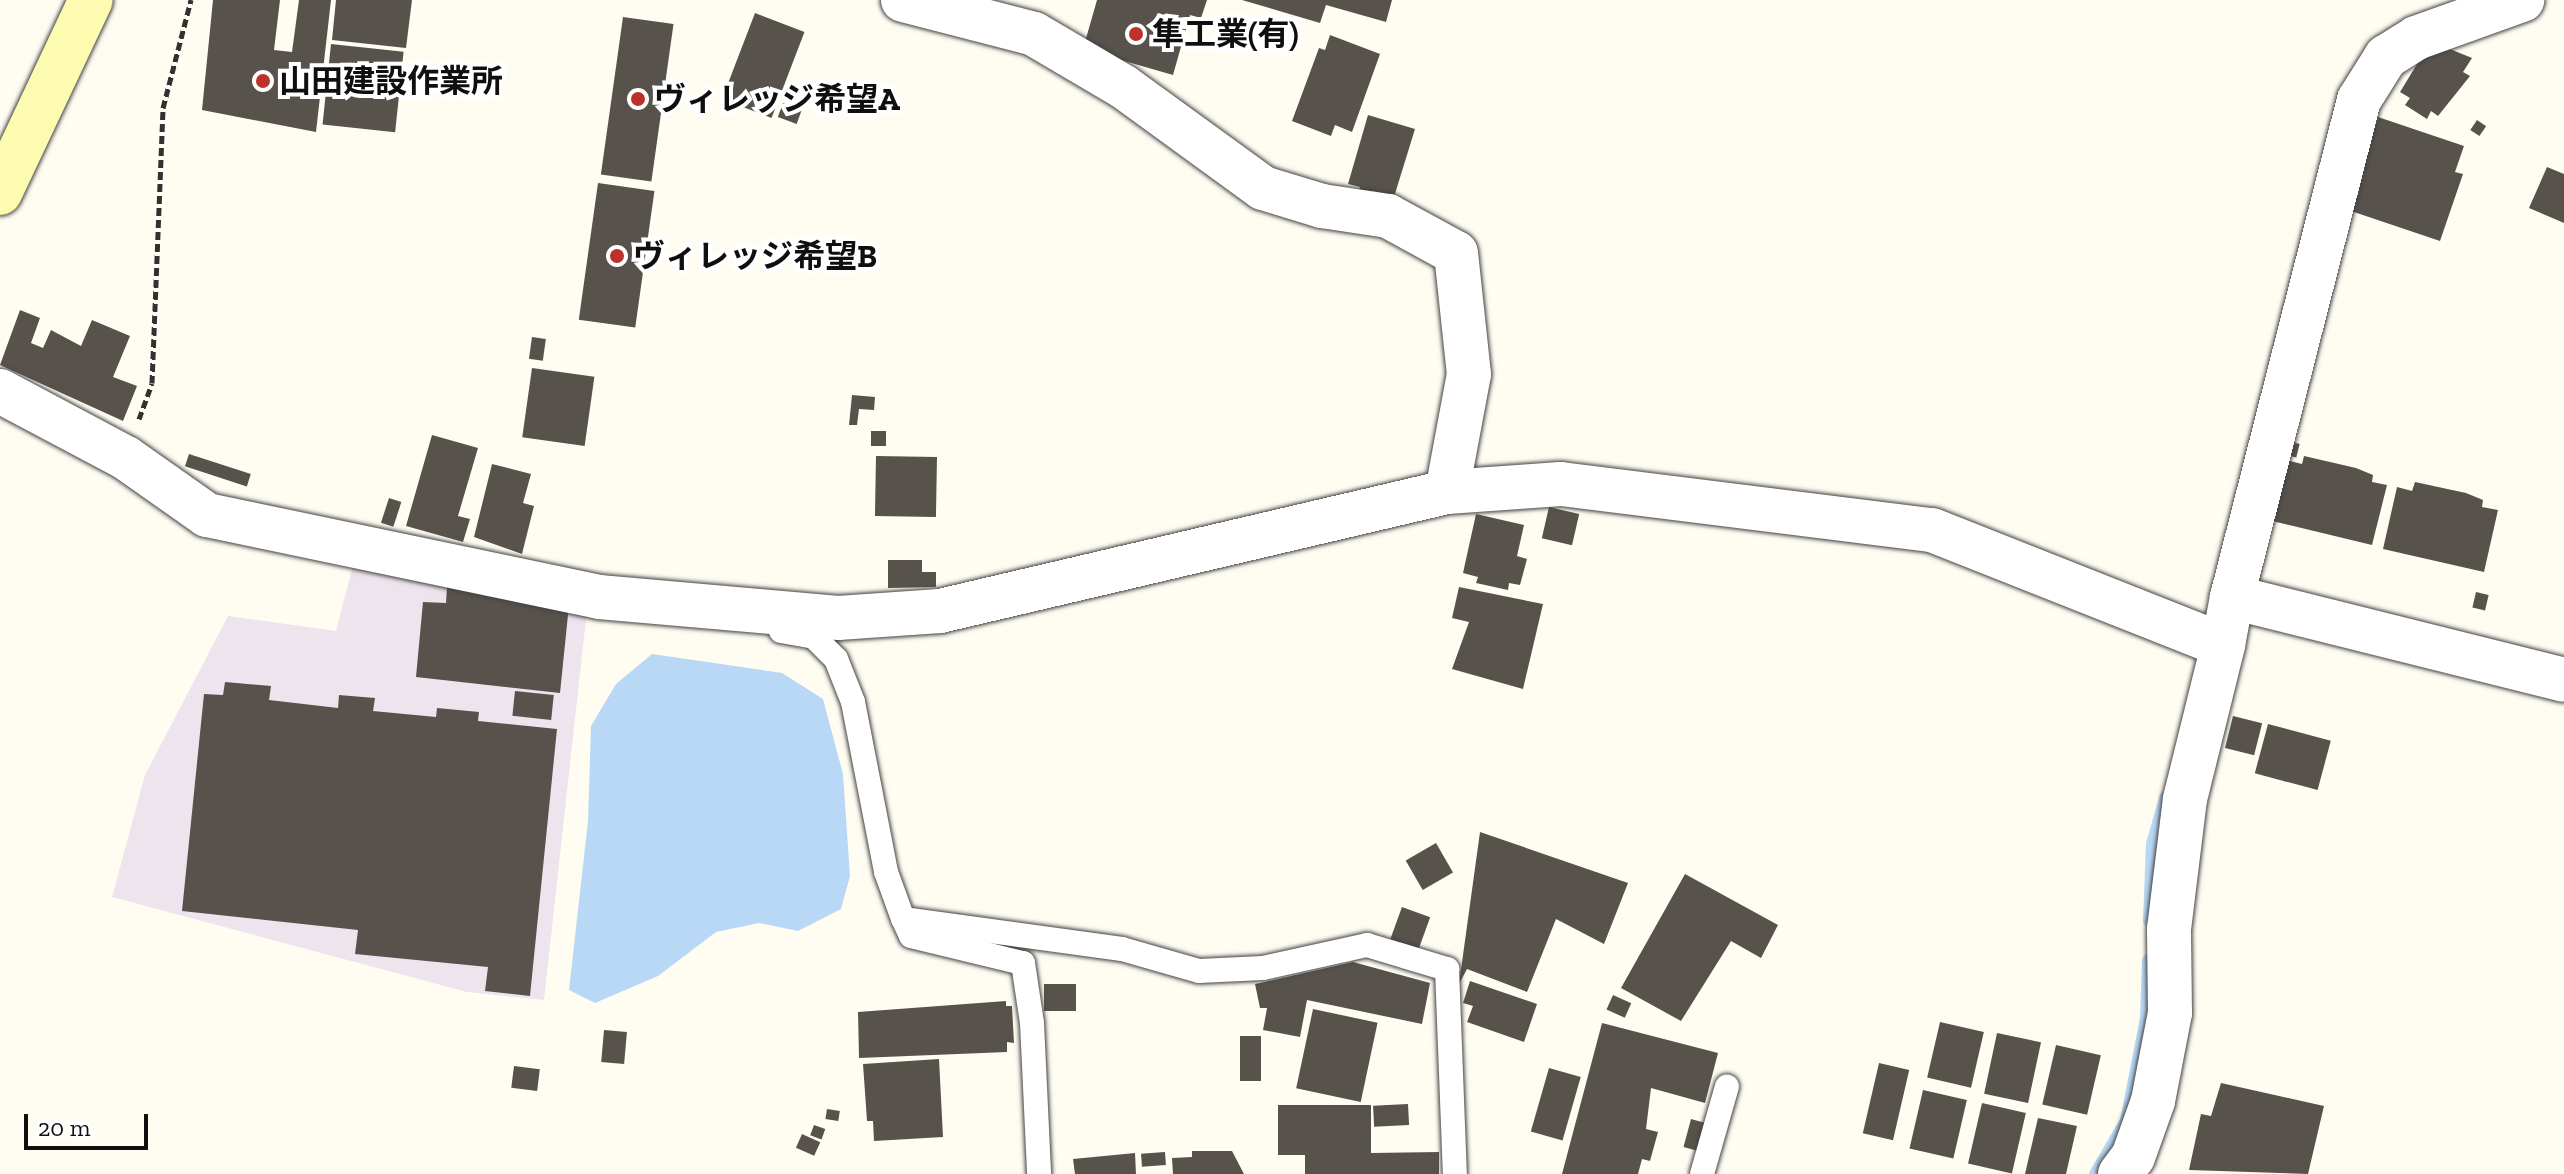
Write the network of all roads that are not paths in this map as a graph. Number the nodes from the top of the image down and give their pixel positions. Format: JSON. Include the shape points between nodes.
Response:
{"nodes":[{"id":1,"x":91,"y":0,"type":"edge"},
{"id":2,"x":903,"y":0,"type":"edge"},
{"id":3,"x":2522,"y":0,"type":"edge"},
{"id":4,"x":0,"y":193,"type":"edge"},
{"id":5,"x":0,"y":391,"type":"edge"},
{"id":6,"x":1447,"y":492,"type":"junction"},
{"id":7,"x":599,"y":597,"type":"junction"},
{"id":8,"x":2232,"y":597,"type":"junction"},
{"id":9,"x":2223,"y":645,"type":"junction"},
{"id":10,"x":2564,"y":680,"type":"edge"},
{"id":11,"x":903,"y":919,"type":"junction"},
{"id":12,"x":1727,"y":1086,"type":"dead end"},
{"id":13,"x":1039,"y":1174,"type":"edge"},
{"id":14,"x":1455,"y":1174,"type":"edge"},
{"id":15,"x":1702,"y":1174,"type":"edge"},
{"id":16,"x":2120,"y":1174,"type":"edge"}],
"edges":[{"from":1,"to":4,"type":"main road"},
{"from":2,"to":6,"type":"street","via":[[1034,34],[1124,87],[1263,188],[1322,206],[1388,216],[1456,253],[1469,374]]},
{"from":3,"to":8,"type":"street","via":[[2396,50],[2359,100]]},
{"from":5,"to":7,"type":"street","via":[[126,458],[207,515]]},
{"from":6,"to":7,"type":"street","via":[[940,611],[838,618]]},
{"from":6,"to":9,"type":"street","via":[[1561,484],[1932,530]]},
{"from":7,"to":11,"type":"lane","via":[[814,637],[836,659],[853,702],[886,872]]},
{"from":8,"to":9,"type":"street"},
{"from":8,"to":10,"type":"street"},
{"from":9,"to":16,"type":"street","via":[[2185,799],[2169,929],[2170,1013],[2153,1101],[2133,1157]]},
{"from":11,"to":13,"type":"lane","via":[[911,936],[1023,963],[1032,1023]]},
{"from":11,"to":14,"type":"lane","via":[[1122,949],[1199,971],[1263,968],[1367,945],[1447,969]]},
{"from":12,"to":15,"type":"lane"}]}
